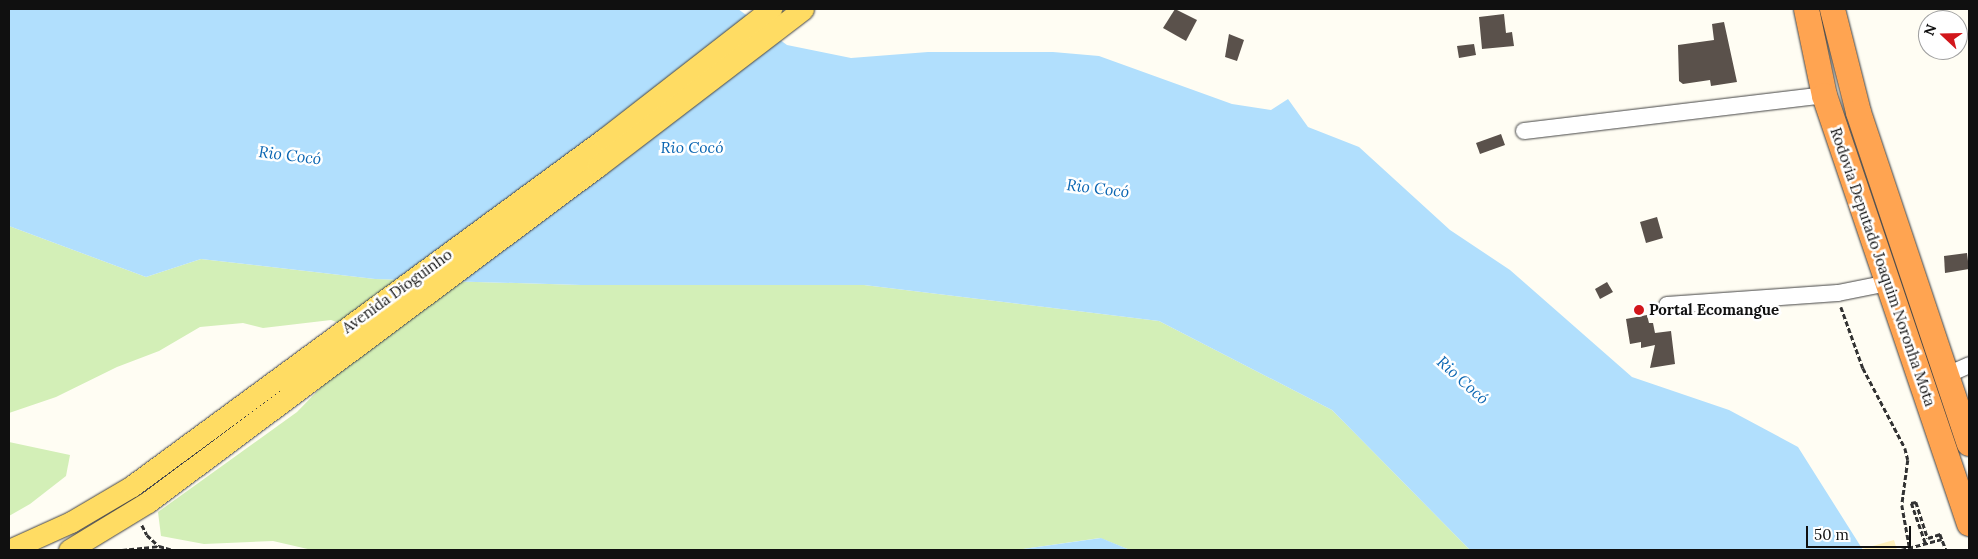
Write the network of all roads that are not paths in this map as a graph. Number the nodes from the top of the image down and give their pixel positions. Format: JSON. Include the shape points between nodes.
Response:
{"nodes":[{"id":1,"x":771,"y":9,"type":"edge"},
{"id":2,"x":802,"y":9,"type":"edge"},
{"id":3,"x":1806,"y":9,"type":"edge"},
{"id":4,"x":1832,"y":9,"type":"edge"},
{"id":5,"x":1824,"y":94,"type":"junction"},
{"id":6,"x":1524,"y":132,"type":"dead end"},
{"id":7,"x":1888,"y":283,"type":"junction"},
{"id":8,"x":1667,"y":305,"type":"dead end"},
{"id":9,"x":1969,"y":365,"type":"edge"},
{"id":10,"x":310,"y":367,"type":"junction"},
{"id":11,"x":1947,"y":375,"type":"junction"},
{"id":12,"x":1969,"y":443,"type":"edge"},
{"id":13,"x":1969,"y":523,"type":"edge"},
{"id":14,"x":9,"y":550,"type":"edge"},
{"id":15,"x":69,"y":550,"type":"edge"}],
"edges":[{"from":1,"to":10,"type":"main road","name":"Avenida Dioguinho"},
{"from":2,"to":10,"type":"main road","name":"Avenida Dioguinho","via":[[598,166]]},
{"from":3,"to":5,"type":"highway","name":"Rodovia Deputado Joaquim Noronha Mota"},
{"from":4,"to":11,"type":"highway","name":"Rodovia Deputado Joaquim Noronha Mota","via":[[1858,112]]},
{"from":5,"to":6,"type":"street"},
{"from":5,"to":7,"type":"highway","name":"Rodovia Deputado Joaquim Noronha Mota"},
{"from":7,"to":8,"type":"street","via":[[1838,293]]},
{"from":7,"to":13,"type":"highway","name":"Rodovia Deputado Joaquim Noronha Mota"},
{"from":9,"to":11,"type":"street"},
{"from":10,"to":14,"type":"main road","name":"Avenida Dioguinho","via":[[105,503],[30,543]]},
{"from":10,"to":15,"type":"main road","name":"Avenida Dioguinho","via":[[148,502]]},
{"from":11,"to":12,"type":"highway","name":"Rodovia Deputado Joaquim Noronha Mota"}]}
